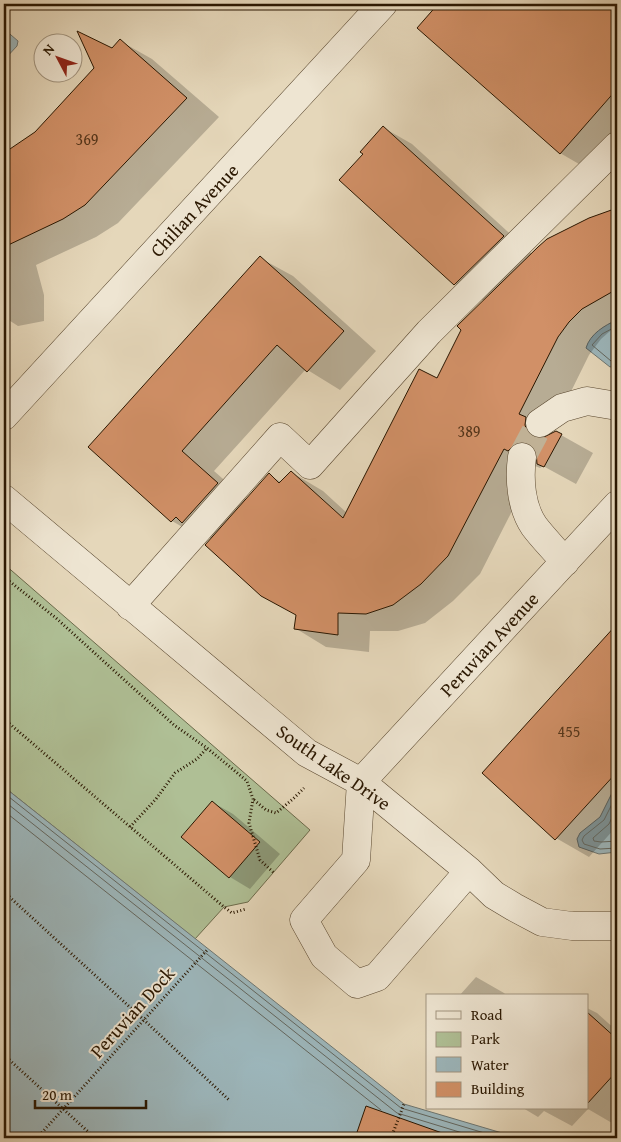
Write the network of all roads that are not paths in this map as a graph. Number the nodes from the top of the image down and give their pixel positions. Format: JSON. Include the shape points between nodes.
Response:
{"nodes":[{"id":1,"x":383,"y":4,"type":"edge"},
{"id":2,"x":617,"y":146,"type":"edge"},
{"id":3,"x":617,"y":406,"type":"edge"},
{"id":4,"x":4,"y":416,"type":"edge"},
{"id":5,"x":540,"y":423,"type":"tunnel mouth"},
{"id":6,"x":522,"y":457,"type":"tunnel mouth"},
{"id":7,"x":4,"y":499,"type":"edge"},
{"id":8,"x":617,"y":505,"type":"edge"},
{"id":9,"x":565,"y":562,"type":"junction"},
{"id":10,"x":130,"y":606,"type":"junction"},
{"id":11,"x":361,"y":782,"type":"junction"},
{"id":12,"x":469,"y":871,"type":"junction"},
{"id":13,"x":617,"y":926,"type":"edge"}],
"edges":[{"from":1,"to":4,"type":"street","name":"Chilian Avenue"},
{"from":2,"to":10,"type":"street","via":[[429,332],[310,465],[280,437]]},
{"from":3,"to":5,"type":"street","via":[[587,401],[562,408]]},
{"from":6,"to":9,"type":"street","via":[[520,473],[524,503],[533,524]]},
{"from":7,"to":10,"type":"street","name":"South Lake Drive"},
{"from":8,"to":9,"type":"street","name":"Peruvian Avenue"},
{"from":9,"to":11,"type":"street","name":"Peruvian Avenue"},
{"from":10,"to":11,"type":"street","name":"South Lake Drive","via":[[307,753]]},
{"from":11,"to":12,"type":"street","name":"South Lake Drive"},
{"from":11,"to":12,"type":"street","via":[[356,860],[304,920],[324,956],[357,984],[377,977]]},
{"from":12,"to":13,"type":"street","name":"South Lake Drive","via":[[494,895],[542,922]]}]}
